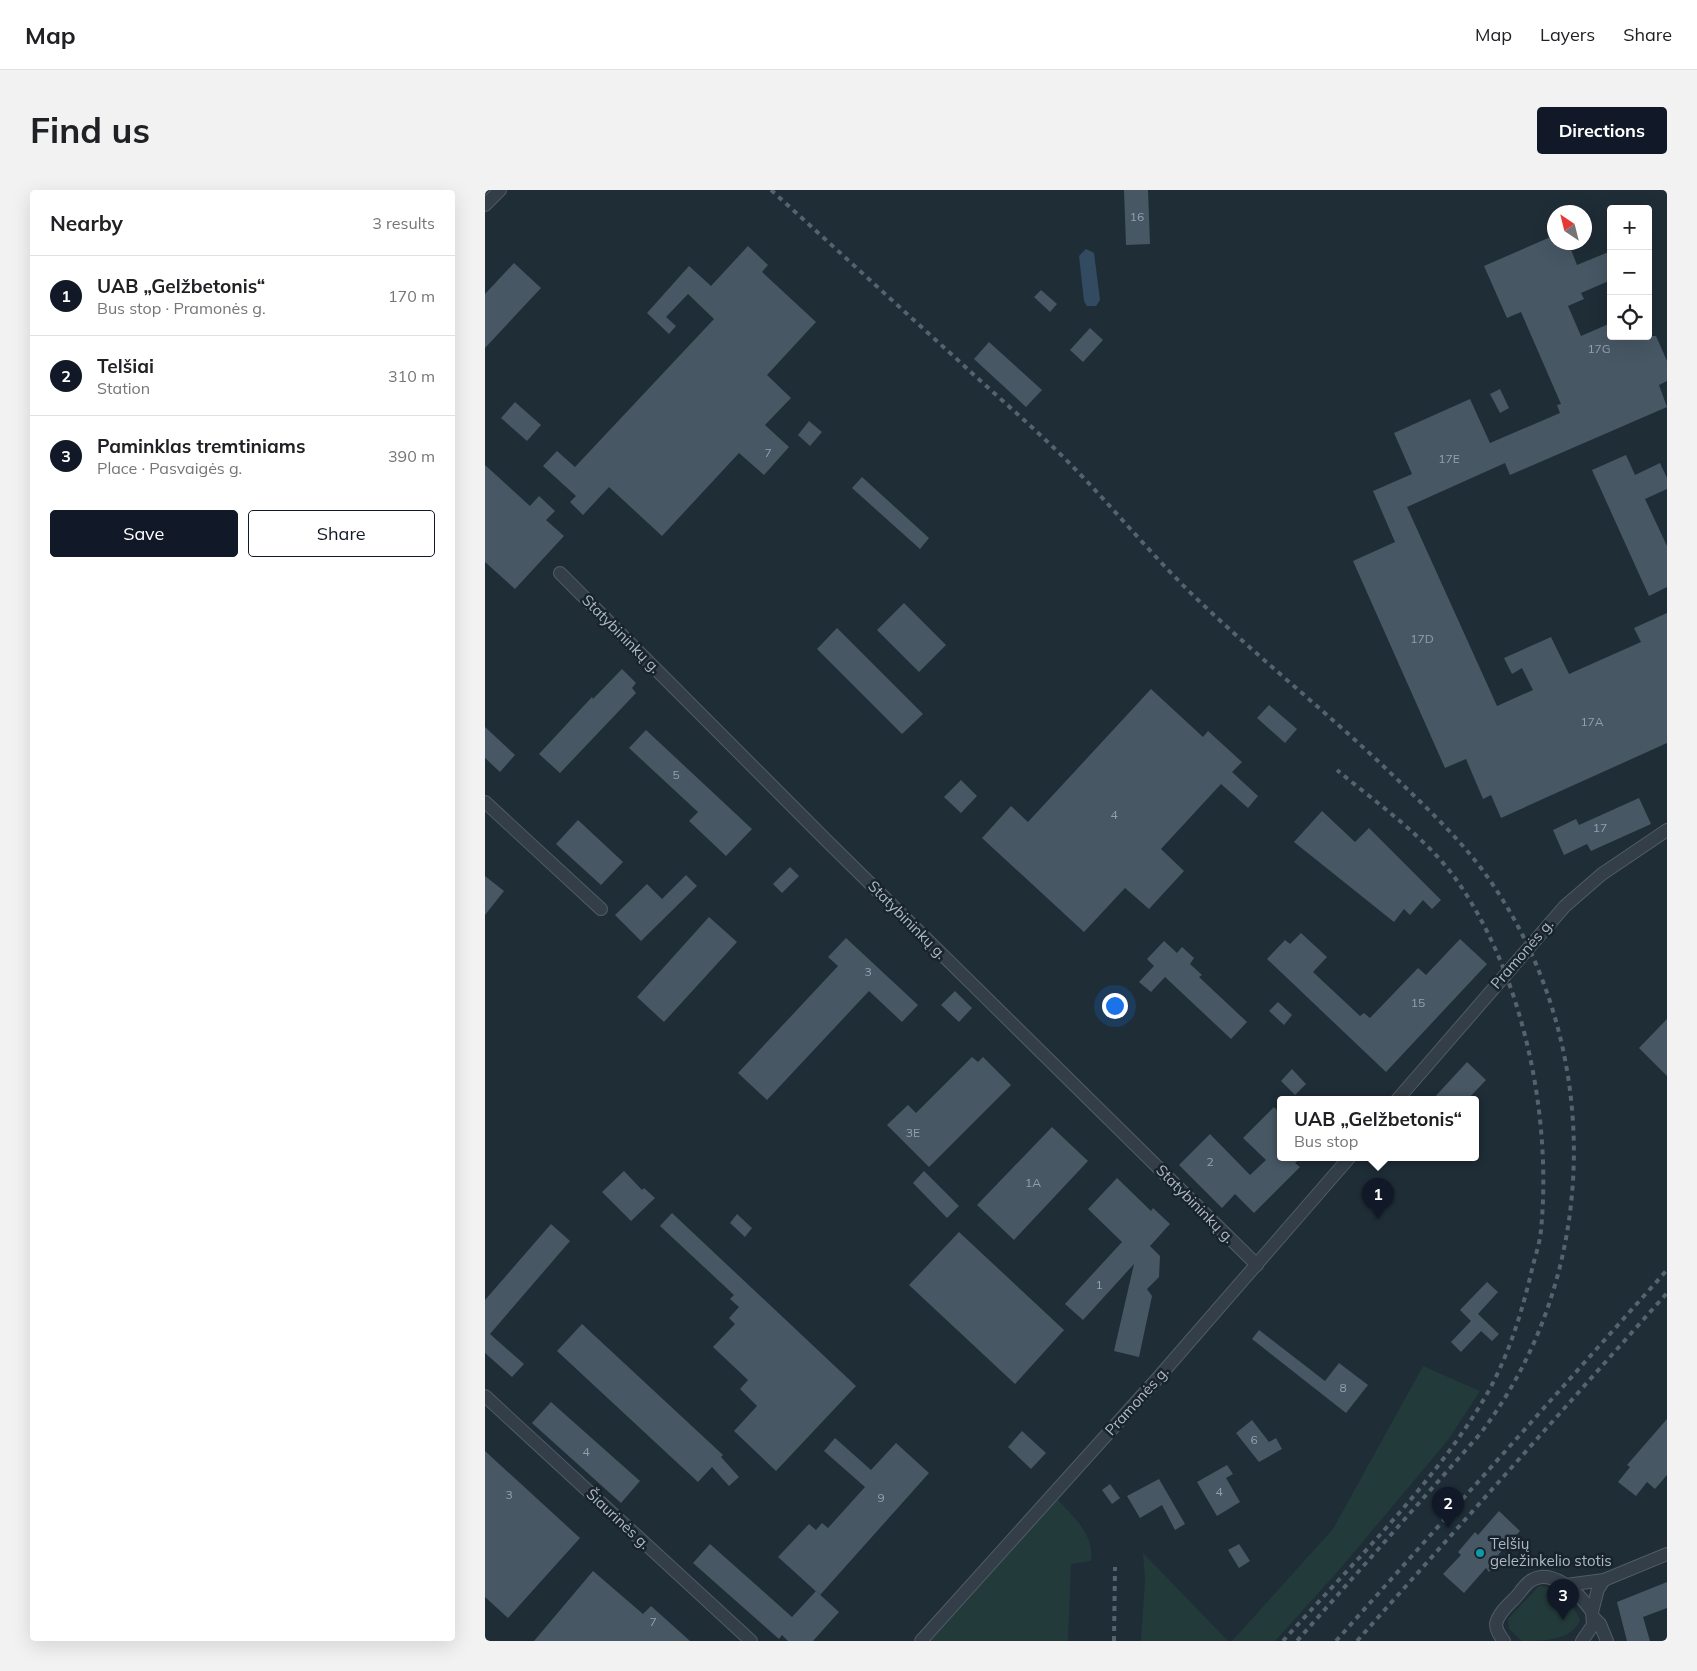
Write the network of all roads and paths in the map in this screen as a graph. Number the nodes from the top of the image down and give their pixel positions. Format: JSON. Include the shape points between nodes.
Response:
{"nodes":[{"id":1,"x":500,"y":190,"type":"edge"},
{"id":2,"x":485,"y":205,"type":"edge"},
{"id":3,"x":560,"y":573,"type":"dead end"},
{"id":4,"x":485,"y":802,"type":"edge"},
{"id":5,"x":1667,"y":830,"type":"edge"},
{"id":6,"x":601,"y":909,"type":"dead end"},
{"id":7,"x":1400,"y":1096,"type":"edge"},
{"id":8,"x":1346,"y":1161,"type":"edge"},
{"id":9,"x":1257,"y":1265,"type":"junction"},
{"id":10,"x":485,"y":1396,"type":"edge"},
{"id":11,"x":1667,"y":1554,"type":"edge"},
{"id":12,"x":1604,"y":1580,"type":"junction"},
{"id":13,"x":1566,"y":1586,"type":"junction"},
{"id":14,"x":1593,"y":1615,"type":"junction"},
{"id":15,"x":751,"y":1641,"type":"edge"},
{"id":16,"x":921,"y":1641,"type":"edge"},
{"id":17,"x":1504,"y":1641,"type":"edge"},
{"id":18,"x":1582,"y":1641,"type":"edge"},
{"id":19,"x":1607,"y":1641,"type":"edge"}],
"edges":[{"from":1,"to":2,"type":"street"},
{"from":3,"to":9,"type":"street","name":"Statybininkų g."},
{"from":4,"to":6,"type":"street"},
{"from":5,"to":7,"type":"street","name":"Pramonės g.","via":[[1602,874],[1565,906]]},
{"from":8,"to":9,"type":"street","name":"Pramonės g."},
{"from":9,"to":16,"type":"street","name":"Pramonės g."},
{"from":10,"to":15,"type":"street","name":"Šiaurinės g."},
{"from":11,"to":12,"type":"street"},
{"from":12,"to":13,"type":"street"},
{"from":12,"to":14,"type":"street","via":[[1598,1589]]},
{"from":13,"to":14,"type":"street"},
{"from":13,"to":17,"type":"street","via":[[1544,1577],[1530,1582],[1496,1622],[1496,1629]]},
{"from":14,"to":18,"type":"street","via":[[1591,1630]]},
{"from":14,"to":19,"type":"street"}]}
